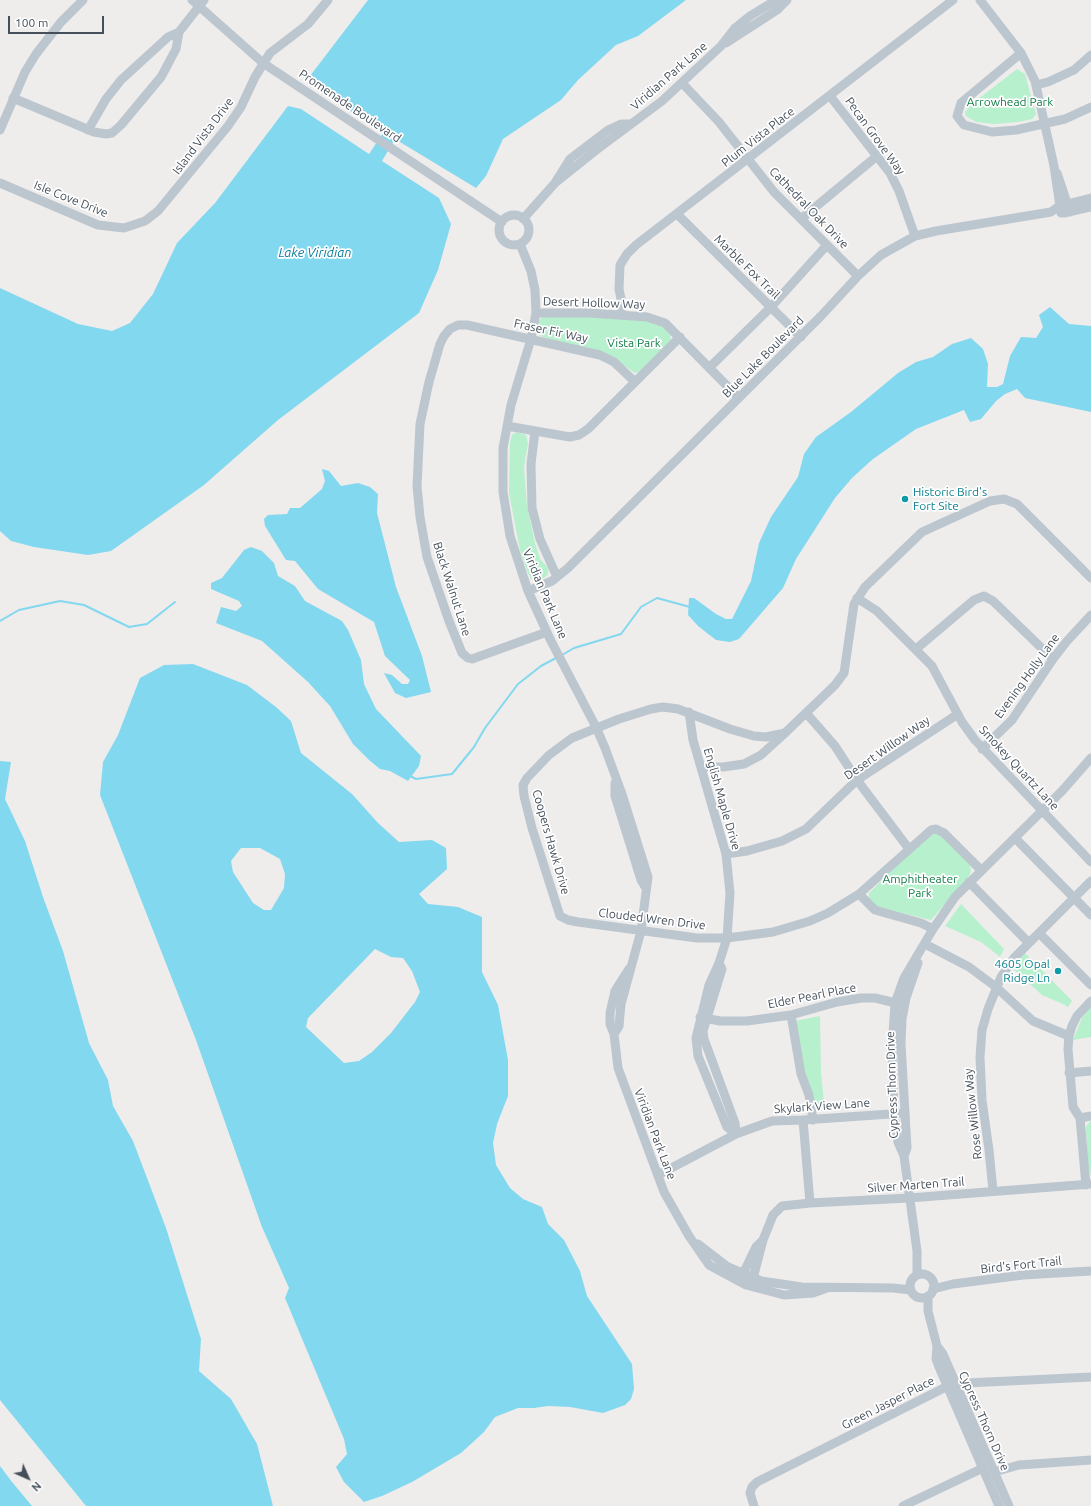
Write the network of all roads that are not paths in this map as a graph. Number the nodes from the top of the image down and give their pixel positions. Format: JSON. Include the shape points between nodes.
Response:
{"nodes":[{"id":1,"x":83,"y":0,"type":"edge"},
{"id":2,"x":328,"y":0,"type":"edge"},
{"id":3,"x":783,"y":0,"type":"edge"},
{"id":4,"x":787,"y":0,"type":"edge"},
{"id":5,"x":953,"y":0,"type":"edge"},
{"id":6,"x":980,"y":0,"type":"edge"},
{"id":7,"x":198,"y":2,"type":"edge"},
{"id":8,"x":179,"y":32,"type":"junction"},
{"id":9,"x":722,"y":46,"type":"junction"},
{"id":10,"x":1021,"y":53,"type":"junction"},
{"id":11,"x":1091,"y":55,"type":"edge"},
{"id":12,"x":263,"y":63,"type":"junction"},
{"id":13,"x":682,"y":82,"type":"junction"},
{"id":14,"x":1036,"y":85,"type":"junction"},
{"id":15,"x":830,"y":96,"type":"junction"},
{"id":16,"x":13,"y":98,"type":"junction"},
{"id":17,"x":1091,"y":106,"type":"edge"},
{"id":18,"x":1046,"y":124,"type":"junction"},
{"id":19,"x":0,"y":130,"type":"edge"},
{"id":20,"x":88,"y":130,"type":"junction"},
{"id":21,"x":877,"y":156,"type":"junction"},
{"id":22,"x":748,"y":159,"type":"junction"},
{"id":23,"x":1054,"y":166,"type":"junction"},
{"id":24,"x":0,"y":183,"type":"edge"},
{"id":25,"x":1091,"y":198,"type":"edge"},
{"id":26,"x":1091,"y":207,"type":"edge"},
{"id":27,"x":1070,"y":208,"type":"junction"},
{"id":28,"x":1060,"y":210,"type":"junction"},
{"id":29,"x":677,"y":214,"type":"junction"},
{"id":30,"x":523,"y":218,"type":"junction"},
{"id":31,"x":801,"y":219,"type":"junction"},
{"id":32,"x":502,"y":222,"type":"junction"},
{"id":33,"x":134,"y":226,"type":"joint"},
{"id":34,"x":915,"y":236,"type":"junction"},
{"id":35,"x":520,"y":244,"type":"junction"},
{"id":36,"x":827,"y":245,"type":"junction"},
{"id":37,"x":858,"y":276,"type":"junction"},
{"id":38,"x":771,"y":307,"type":"junction"},
{"id":39,"x":536,"y":313,"type":"junction"},
{"id":40,"x":620,"y":315,"type":"junction"},
{"id":41,"x":453,"y":327,"type":"joint"},
{"id":42,"x":680,"y":337,"type":"junction"},
{"id":43,"x":801,"y":337,"type":"junction"},
{"id":44,"x":531,"y":339,"type":"junction"},
{"id":45,"x":710,"y":368,"type":"junction"},
{"id":46,"x":635,"y":382,"type":"junction"},
{"id":47,"x":739,"y":398,"type":"junction"},
{"id":48,"x":507,"y":426,"type":"junction"},
{"id":49,"x":535,"y":431,"type":"junction"},
{"id":50,"x":557,"y":577,"type":"junction"},
{"id":51,"x":1091,"y":578,"type":"edge"},
{"id":52,"x":528,"y":591,"type":"junction"},
{"id":53,"x":857,"y":598,"type":"junction"},
{"id":54,"x":1091,"y":615,"type":"edge"},
{"id":55,"x":547,"y":632,"type":"junction"},
{"id":56,"x":916,"y":649,"type":"junction"},
{"id":57,"x":1053,"y":659,"type":"junction"},
{"id":58,"x":689,"y":712,"type":"junction"},
{"id":59,"x":806,"y":714,"type":"junction"},
{"id":60,"x":958,"y":714,"type":"junction"},
{"id":61,"x":596,"y":727,"type":"junction"},
{"id":62,"x":785,"y":733,"type":"junction"},
{"id":63,"x":982,"y":749,"type":"junction"},
{"id":64,"x":1091,"y":758,"type":"edge"},
{"id":65,"x":701,"y":767,"type":"junction"},
{"id":66,"x":857,"y":780,"type":"junction"},
{"id":67,"x":1042,"y":812,"type":"junction"},
{"id":68,"x":1015,"y":838,"type":"junction"},
{"id":69,"x":909,"y":849,"type":"junction"},
{"id":70,"x":726,"y":854,"type":"junction"},
{"id":71,"x":1091,"y":862,"type":"edge"},
{"id":72,"x":981,"y":870,"type":"junction"},
{"id":73,"x":1091,"y":881,"type":"edge"},
{"id":74,"x":969,"y":882,"type":"junction"},
{"id":75,"x":859,"y":894,"type":"junction"},
{"id":76,"x":1074,"y":898,"type":"junction"},
{"id":77,"x":1091,"y":915,"type":"edge"},
{"id":78,"x":560,"y":916,"type":"joint"},
{"id":79,"x":933,"y":929,"type":"junction"},
{"id":80,"x":641,"y":931,"type":"junction"},
{"id":81,"x":1039,"y":933,"type":"junction"},
{"id":82,"x":727,"y":938,"type":"junction"},
{"id":83,"x":1028,"y":942,"type":"junction"},
{"id":84,"x":925,"y":944,"type":"junction"},
{"id":85,"x":1091,"y":985,"type":"edge"},
{"id":86,"x":996,"y":987,"type":"junction"},
{"id":87,"x":1091,"y":1000,"type":"edge"},
{"id":88,"x":895,"y":1003,"type":"junction"},
{"id":89,"x":905,"y":1005,"type":"junction"},
{"id":90,"x":791,"y":1015,"type":"junction"},
{"id":91,"x":703,"y":1018,"type":"junction"},
{"id":92,"x":1068,"y":1036,"type":"junction"},
{"id":93,"x":1091,"y":1071,"type":"edge"},
{"id":94,"x":1069,"y":1073,"type":"junction"},
{"id":95,"x":905,"y":1113,"type":"junction"},
{"id":96,"x":894,"y":1114,"type":"junction"},
{"id":97,"x":1091,"y":1116,"type":"edge"},
{"id":98,"x":1080,"y":1118,"type":"junction"},
{"id":99,"x":803,"y":1120,"type":"junction"},
{"id":100,"x":813,"y":1120,"type":"junction"},
{"id":101,"x":736,"y":1134,"type":"junction"},
{"id":102,"x":904,"y":1156,"type":"junction"},
{"id":103,"x":658,"y":1176,"type":"junction"},
{"id":104,"x":1089,"y":1184,"type":"edge"},
{"id":105,"x":993,"y":1191,"type":"junction"},
{"id":106,"x":909,"y":1198,"type":"junction"},
{"id":107,"x":810,"y":1203,"type":"junction"},
{"id":108,"x":763,"y":1240,"type":"junction"},
{"id":109,"x":1091,"y":1271,"type":"edge"},
{"id":110,"x":920,"y":1274,"type":"junction"},
{"id":111,"x":741,"y":1278,"type":"junction"},
{"id":112,"x":751,"y":1282,"type":"junction"},
{"id":113,"x":911,"y":1287,"type":"junction"},
{"id":114,"x":928,"y":1291,"type":"junction"},
{"id":115,"x":1091,"y":1377,"type":"edge"},
{"id":116,"x":951,"y":1386,"type":"junction"},
{"id":117,"x":1091,"y":1460,"type":"edge"},
{"id":118,"x":983,"y":1468,"type":"junction"},
{"id":119,"x":994,"y":1472,"type":"junction"},
{"id":120,"x":754,"y":1506,"type":"edge"},
{"id":121,"x":903,"y":1506,"type":"edge"},
{"id":122,"x":999,"y":1506,"type":"edge"},
{"id":123,"x":1009,"y":1506,"type":"edge"}],
"edges":[{"from":1,"to":16,"type":"street","via":[[40,48]]},
{"from":2,"to":12,"type":"street","name":"Island Vista Drive","via":[[308,24],[277,47]]},
{"from":3,"to":9,"type":"street","name":"Viridian Park Lane","via":[[773,2],[750,16],[735,28]]},
{"from":4,"to":9,"type":"street","name":"Viridian Park Lane","via":[[777,10]]},
{"from":5,"to":15,"type":"street","name":"Plum Vista Place"},
{"from":6,"to":10,"type":"street"},
{"from":7,"to":8,"type":"street"},
{"from":7,"to":12,"type":"street","name":"Promenade Boulevard"},
{"from":8,"to":20,"type":"street","via":[[168,37],[121,80],[106,99]]},
{"from":8,"to":20,"type":"street","via":[[166,71],[121,125],[106,134]]},
{"from":9,"to":13,"type":"street","name":"Viridian Park Lane"},
{"from":10,"to":14,"type":"street"},
{"from":10,"to":18,"type":"street","via":[[961,103],[957,116],[964,125],[992,132]]},
{"from":11,"to":14,"type":"street","via":[[1074,70]]},
{"from":12,"to":32,"type":"street","name":"Promenade Boulevard"},
{"from":12,"to":33,"type":"street","name":"Island Vista Drive","via":[[246,98],[228,126],[158,211]]},
{"from":13,"to":22,"type":"street","name":"Cathedral Oak Drive","via":[[719,122]]},
{"from":13,"to":30,"type":"street","name":"Viridian Park Lane","via":[[631,124],[621,124],[588,143],[570,159],[555,183]]},
{"from":14,"to":18,"type":"street"},
{"from":15,"to":21,"type":"street","name":"Pecan Grove Way"},
{"from":15,"to":22,"type":"street","name":"Plum Vista Place"},
{"from":16,"to":19,"type":"street"},
{"from":16,"to":20,"type":"street"},
{"from":17,"to":18,"type":"street","via":[[1066,119]]},
{"from":18,"to":23,"type":"street"},
{"from":21,"to":31,"type":"street"},
{"from":21,"to":34,"type":"street","name":"Pecan Grove Way","via":[[899,191]]},
{"from":22,"to":29,"type":"street","name":"Plum Vista Place"},
{"from":22,"to":31,"type":"street","name":"Cathedral Oak Drive","via":[[774,192]]},
{"from":23,"to":27,"type":"street"},
{"from":23,"to":28,"type":"street"},
{"from":24,"to":33,"type":"street","name":"Isle Cove Drive","via":[[98,225],[116,228]]},
{"from":25,"to":27,"type":"street","name":"Blue Lake Boulevard"},
{"from":26,"to":27,"type":"street","name":"Blue Lake Boulevard"},
{"from":27,"to":28,"type":"street","name":"Blue Lake Boulevard"},
{"from":28,"to":34,"type":"street","name":"Blue Lake Boulevard"},
{"from":29,"to":38,"type":"street","name":"Marble Fox Trail"},
{"from":29,"to":40,"type":"street","name":"Plum Vista Place","via":[[636,245],[622,261],[619,273],[622,304]]},
{"from":30,"to":32,"type":"street","via":[[512,216]]},
{"from":30,"to":35,"type":"street","via":[[529,232]]},
{"from":31,"to":36,"type":"street","name":"Cathedral Oak Drive"},
{"from":32,"to":35,"type":"street","via":[[499,230],[504,241],[511,245]]},
{"from":34,"to":37,"type":"street","name":"Blue Lake Boulevard","via":[[881,255]]},
{"from":35,"to":39,"type":"street","name":"Viridian Park Lane","via":[[534,284]]},
{"from":36,"to":37,"type":"street","name":"Cathedral Oak Drive"},
{"from":36,"to":38,"type":"street"},
{"from":37,"to":43,"type":"street","name":"Blue Lake Boulevard"},
{"from":38,"to":43,"type":"street","name":"Marble Fox Trail"},
{"from":38,"to":45,"type":"street"},
{"from":39,"to":40,"type":"street","name":"Desert Hollow Way"},
{"from":39,"to":44,"type":"street","name":"Viridian Park Lane"},
{"from":40,"to":42,"type":"street","name":"Desert Hollow Way","via":[[658,320],[666,323]]},
{"from":41,"to":44,"type":"street","name":"Fraser Fir Way","via":[[467,325]]},
{"from":41,"to":55,"type":"street","name":"Black Walnut Lane","via":[[444,336],[435,361],[419,436],[418,502],[431,569],[460,649],[468,658],[476,658]]},
{"from":42,"to":45,"type":"street","name":"Desert Hollow Way"},
{"from":42,"to":46,"type":"street"},
{"from":43,"to":47,"type":"street","name":"Blue Lake Boulevard"},
{"from":44,"to":46,"type":"street","name":"Fraser Fir Way","via":[[600,355],[614,362]]},
{"from":44,"to":48,"type":"street","name":"Viridian Park Lane","via":[[512,400]]},
{"from":45,"to":47,"type":"street","name":"Desert Hollow Way"},
{"from":46,"to":49,"type":"street","via":[[579,435],[570,437]]},
{"from":47,"to":50,"type":"street","name":"Blue Lake Boulevard"},
{"from":48,"to":49,"type":"street"},
{"from":48,"to":52,"type":"street","name":"Viridian Park Lane","via":[[503,448],[504,506],[513,550]]},
{"from":49,"to":50,"type":"street","via":[[531,464],[532,508],[540,539]]},
{"from":50,"to":52,"type":"street","name":"Blue Lake Boulevard"},
{"from":51,"to":53,"type":"street","via":[[1017,504],[1004,499],[990,501],[922,532],[874,577]]},
{"from":52,"to":55,"type":"street","name":"Viridian Park Lane"},
{"from":53,"to":56,"type":"street","name":"Smokey Quartz Lane","via":[[877,611]]},
{"from":53,"to":59,"type":"street","via":[[852,612],[844,673]]},
{"from":54,"to":57,"type":"street","name":"Evening Holly Lane"},
{"from":55,"to":61,"type":"street","name":"Viridian Park Lane"},
{"from":56,"to":57,"type":"street","via":[[974,600],[984,596],[993,600]]},
{"from":56,"to":60,"type":"street","name":"Smokey Quartz Lane","via":[[932,666]]},
{"from":57,"to":63,"type":"street","name":"Evening Holly Lane","via":[[1012,720]]},
{"from":58,"to":61,"type":"street","name":"Coopers Hawk Drive","via":[[657,708]]},
{"from":58,"to":62,"type":"street","name":"Coopers Hawk Drive","via":[[754,736],[766,737]]},
{"from":58,"to":65,"type":"street","name":"English Maple Drive","via":[[693,740]]},
{"from":59,"to":62,"type":"street"},
{"from":59,"to":66,"type":"street","via":[[835,746]]},
{"from":60,"to":63,"type":"street","name":"Smokey Quartz Lane"},
{"from":60,"to":66,"type":"street","name":"Desert Willow Way"},
{"from":61,"to":78,"type":"street","name":"Coopers Hawk Drive","via":[[564,744],[534,770],[523,785],[532,828]]},
{"from":61,"to":80,"type":"street","name":"Viridian Park Lane","via":[[615,779],[615,796],[641,880],[646,888]]},
{"from":62,"to":65,"type":"street","via":[[762,755],[744,764]]},
{"from":63,"to":67,"type":"street","name":"Smokey Quartz Lane"},
{"from":64,"to":67,"type":"street","name":"Cypress Thorn Drive"},
{"from":65,"to":70,"type":"street","name":"English Maple Drive"},
{"from":66,"to":69,"type":"street"},
{"from":66,"to":70,"type":"street","name":"Desert Willow Way","via":[[806,829],[782,841]]},
{"from":67,"to":68,"type":"street","name":"Cypress Thorn Drive"},
{"from":67,"to":71,"type":"street","name":"Smokey Quartz Lane"},
{"from":68,"to":72,"type":"street","name":"Cypress Thorn Drive"},
{"from":68,"to":76,"type":"street"},
{"from":69,"to":72,"type":"street","name":"Clouded Wren Drive","via":[[924,833],[936,829],[944,833]]},
{"from":69,"to":75,"type":"street","name":"Clouded Wren Drive"},
{"from":70,"to":82,"type":"street","name":"English Maple Drive","via":[[730,892]]},
{"from":72,"to":74,"type":"street","name":"Cypress Thorn Drive"},
{"from":73,"to":76,"type":"street","name":"Rose Willow Way"},
{"from":74,"to":79,"type":"street","name":"Cypress Thorn Drive","via":[[943,912]]},
{"from":74,"to":83,"type":"street"},
{"from":75,"to":79,"type":"street","via":[[875,910]]},
{"from":75,"to":82,"type":"street","name":"Clouded Wren Drive","via":[[828,913],[791,927],[763,934]]},
{"from":76,"to":77,"type":"street"},
{"from":76,"to":81,"type":"street","name":"Rose Willow Way"},
{"from":78,"to":80,"type":"street","name":"Clouded Wren Drive","via":[[578,922]]},
{"from":79,"to":84,"type":"street","name":"Cypress Thorn Drive"},
{"from":80,"to":82,"type":"street","name":"Clouded Wren Drive","via":[[684,937]]},
{"from":80,"to":103,"type":"street","name":"Viridian Park Lane","via":[[630,967],[618,985],[612,1002],[610,1024],[614,1034],[620,1076]]},
{"from":81,"to":83,"type":"street","name":"Rose Willow Way"},
{"from":81,"to":85,"type":"street"},
{"from":82,"to":91,"type":"street","name":"English Maple Drive","via":[[719,963],[722,969],[720,978]]},
{"from":83,"to":86,"type":"street","name":"Rose Willow Way","via":[[1011,962]]},
{"from":84,"to":86,"type":"street","via":[[969,967]]},
{"from":84,"to":88,"type":"street","name":"Cypress Thorn Drive","via":[[904,978]]},
{"from":84,"to":89,"type":"street","name":"Cypress Thorn Drive"},
{"from":86,"to":92,"type":"street","via":[[1033,1021]]},
{"from":86,"to":105,"type":"street","name":"Rose Willow Way","via":[[982,1030],[980,1057],[982,1100]]},
{"from":87,"to":92,"type":"street","via":[[1077,1016]]},
{"from":88,"to":89,"type":"street","name":"Elder Pearl Place"},
{"from":88,"to":90,"type":"street","name":"Elder Pearl Place","via":[[861,998]]},
{"from":88,"to":96,"type":"street","name":"Cypress Thorn Drive","via":[[892,1048]]},
{"from":89,"to":95,"type":"street","name":"Cypress Thorn Drive","via":[[901,1044]]},
{"from":90,"to":91,"type":"street","name":"Elder Pearl Place","via":[[747,1021]]},
{"from":90,"to":100,"type":"street","via":[[801,1074],[809,1095]]},
{"from":91,"to":101,"type":"street","name":"English Maple Drive","via":[[696,1038],[698,1056],[727,1127]]},
{"from":92,"to":94,"type":"street"},
{"from":93,"to":94,"type":"street"},
{"from":94,"to":98,"type":"street","via":[[1073,1107]]},
{"from":95,"to":96,"type":"street","name":"Skylark View Lane"},
{"from":95,"to":102,"type":"street","name":"Cypress Thorn Drive","via":[[907,1148]]},
{"from":96,"to":100,"type":"street","name":"Skylark View Lane"},
{"from":96,"to":102,"type":"street","name":"Cypress Thorn Drive","via":[[898,1142]]},
{"from":97,"to":98,"type":"street"},
{"from":98,"to":104,"type":"street"},
{"from":99,"to":100,"type":"street","name":"Skylark View Lane"},
{"from":99,"to":101,"type":"street","name":"Skylark View Lane","via":[[772,1121]]},
{"from":99,"to":107,"type":"street"},
{"from":101,"to":103,"type":"street","name":"Skylark View Lane"},
{"from":102,"to":106,"type":"street","name":"Cypress Thorn Drive"},
{"from":103,"to":111,"type":"street","name":"Viridian Park Lane","via":[[664,1192],[689,1236]]},
{"from":104,"to":105,"type":"street","name":"Silver Marten Trail"},
{"from":105,"to":106,"type":"street","name":"Silver Marten Trail"},
{"from":106,"to":107,"type":"street","name":"Silver Marten Trail"},
{"from":106,"to":110,"type":"street","name":"Cypress Thorn Drive"},
{"from":107,"to":108,"type":"street","name":"Silver Marten Trail","via":[[782,1206],[776,1210]]},
{"from":108,"to":111,"type":"street","name":"Silver Marten Trail","via":[[756,1247]]},
{"from":108,"to":112,"type":"street","name":"Silver Marten Trail"},
{"from":109,"to":114,"type":"street","name":"Bird's Fort Trail","via":[[1024,1275],[953,1284]]},
{"from":110,"to":113,"type":"street"},
{"from":110,"to":114,"type":"street"},
{"from":111,"to":112,"type":"street","name":"Viridian Park Lane"},
{"from":112,"to":113,"type":"street","name":"Viridian Park Lane","via":[[784,1295],[796,1296],[827,1288],[893,1288],[900,1284]]},
{"from":113,"to":114,"type":"street"},
{"from":114,"to":116,"type":"street","name":"Cypress Thorn Drive","via":[[928,1311],[937,1346],[936,1359]]},
{"from":115,"to":116,"type":"street","name":"Green Jasper Place","via":[[1043,1378]]},
{"from":116,"to":118,"type":"street","name":"Cypress Thorn Drive"},
{"from":116,"to":119,"type":"street","name":"Cypress Thorn Drive"},
{"from":116,"to":120,"type":"street","name":"Green Jasper Place","via":[[757,1482],[750,1493]]},
{"from":117,"to":119,"type":"street","via":[[1019,1465]]},
{"from":118,"to":121,"type":"street"},
{"from":118,"to":122,"type":"street","name":"Cypress Thorn Drive"},
{"from":119,"to":123,"type":"street","name":"Cypress Thorn Drive"}]}
